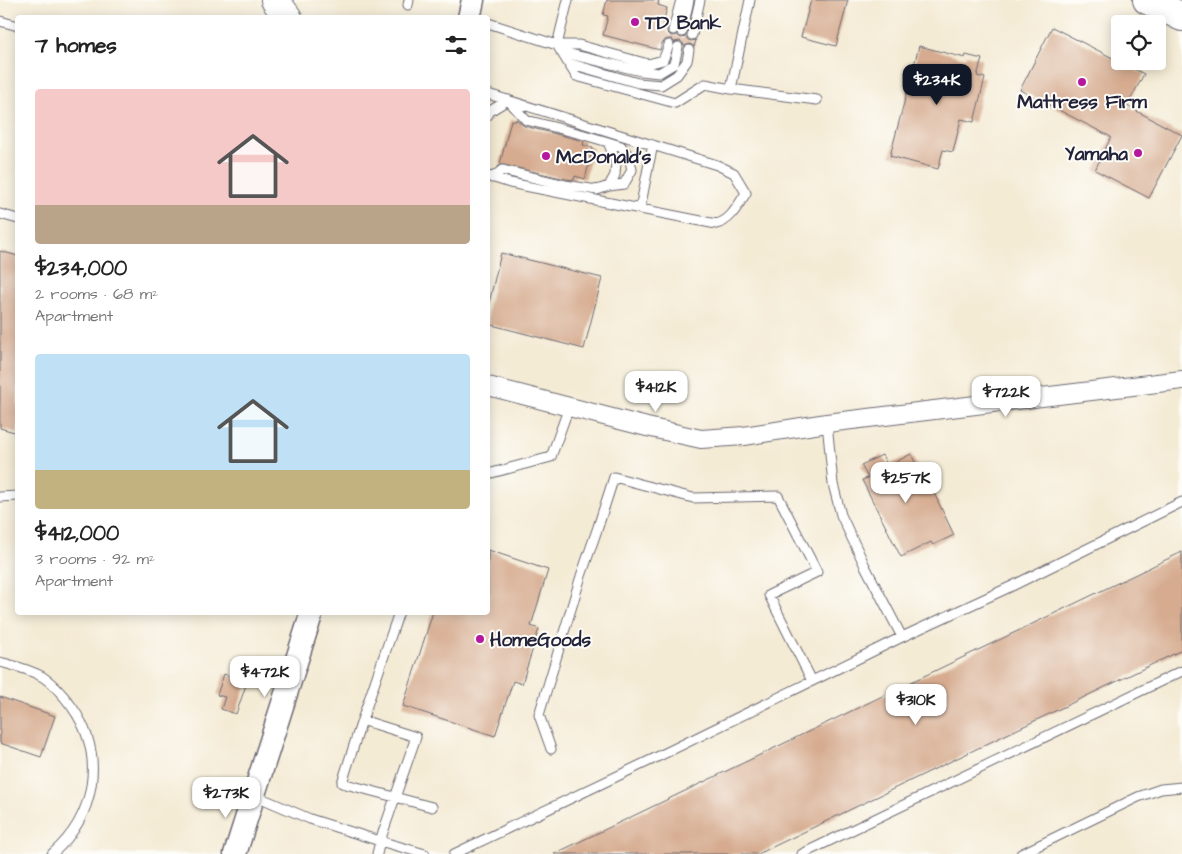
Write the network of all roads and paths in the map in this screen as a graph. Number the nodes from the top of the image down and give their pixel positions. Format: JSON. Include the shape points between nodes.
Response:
{"nodes":[{"id":1,"x":275,"y":0,"type":"edge"},
{"id":2,"x":473,"y":0,"type":"edge"},
{"id":3,"x":568,"y":0,"type":"edge"},
{"id":4,"x":681,"y":0,"type":"edge"},
{"id":5,"x":689,"y":0,"type":"edge"},
{"id":6,"x":700,"y":0,"type":"edge"},
{"id":7,"x":750,"y":0,"type":"edge"},
{"id":8,"x":1147,"y":0,"type":"edge"},
{"id":9,"x":286,"y":15,"type":"edge"},
{"id":10,"x":469,"y":15,"type":"edge"},
{"id":11,"x":1182,"y":18,"type":"edge"},
{"id":12,"x":0,"y":21,"type":"edge"},
{"id":13,"x":490,"y":24,"type":"edge"},
{"id":14,"x":15,"y":25,"type":"edge"},
{"id":15,"x":692,"y":35,"type":"dead end"},
{"id":16,"x":674,"y":46,"type":"dead end"},
{"id":17,"x":559,"y":49,"type":"junction"},
{"id":18,"x":689,"y":50,"type":"dead end"},
{"id":19,"x":568,"y":63,"type":"junction"},
{"id":20,"x":731,"y":88,"type":"junction"},
{"id":21,"x":490,"y":95,"type":"edge"},
{"id":22,"x":508,"y":100,"type":"junction"},
{"id":23,"x":817,"y":100,"type":"dead end"},
{"id":24,"x":490,"y":111,"type":"edge"},
{"id":25,"x":608,"y":142,"type":"junction"},
{"id":26,"x":653,"y":144,"type":"junction"},
{"id":27,"x":490,"y":177,"type":"edge"},
{"id":28,"x":609,"y":186,"type":"junction"},
{"id":29,"x":640,"y":209,"type":"junction"},
{"id":30,"x":0,"y":214,"type":"edge"},
{"id":31,"x":15,"y":218,"type":"edge"},
{"id":32,"x":1182,"y":380,"type":"edge"},
{"id":33,"x":490,"y":387,"type":"edge"},
{"id":34,"x":570,"y":407,"type":"junction"},
{"id":35,"x":827,"y":423,"type":"junction"},
{"id":36,"x":490,"y":473,"type":"edge"},
{"id":37,"x":15,"y":496,"type":"edge"},
{"id":38,"x":0,"y":497,"type":"edge"},
{"id":39,"x":1182,"y":502,"type":"edge"},
{"id":40,"x":311,"y":615,"type":"edge"},
{"id":41,"x":398,"y":615,"type":"edge"},
{"id":42,"x":902,"y":637,"type":"junction"},
{"id":43,"x":0,"y":662,"type":"edge"},
{"id":44,"x":1182,"y":671,"type":"edge"},
{"id":45,"x":812,"y":681,"type":"junction"},
{"id":46,"x":362,"y":720,"type":"junction"},
{"id":47,"x":551,"y":749,"type":"dead end"},
{"id":48,"x":1182,"y":787,"type":"edge"},
{"id":49,"x":254,"y":795,"type":"junction"},
{"id":50,"x":395,"y":797,"type":"junction"},
{"id":51,"x":432,"y":807,"type":"dead end"},
{"id":52,"x":380,"y":841,"type":"junction"},
{"id":53,"x":52,"y":854,"type":"edge"},
{"id":54,"x":235,"y":854,"type":"edge"},
{"id":55,"x":377,"y":854,"type":"edge"},
{"id":56,"x":425,"y":854,"type":"edge"},
{"id":57,"x":454,"y":854,"type":"edge"},
{"id":58,"x":802,"y":854,"type":"edge"},
{"id":59,"x":1021,"y":854,"type":"edge"}],
"edges":[{"from":1,"to":9,"type":"highway"},
{"from":2,"to":10,"type":"street"},
{"from":3,"to":17,"type":"lane"},
{"from":4,"to":5,"type":"lane","via":[[678,31]]},
{"from":6,"to":15,"type":"lane"},
{"from":7,"to":20,"type":"lane"},
{"from":8,"to":11,"type":"highway"},
{"from":12,"to":14,"type":"lane"},
{"from":13,"to":17,"type":"lane"},
{"from":16,"to":17,"type":"lane","via":[[663,60],[648,64],[579,44]]},
{"from":17,"to":19,"type":"lane"},
{"from":18,"to":19,"type":"lane","via":[[687,61],[677,75],[661,85],[638,83]]},
{"from":19,"to":20,"type":"lane","via":[[576,76],[675,103],[705,84]]},
{"from":20,"to":23,"type":"lane"},
{"from":21,"to":22,"type":"lane"},
{"from":22,"to":24,"type":"lane"},
{"from":22,"to":25,"type":"lane","via":[[526,120]]},
{"from":22,"to":26,"type":"lane"},
{"from":25,"to":28,"type":"lane","via":[[616,162],[615,175]]},
{"from":25,"to":28,"type":"lane","via":[[621,146],[629,156],[632,170],[624,184]]},
{"from":26,"to":29,"type":"lane"},
{"from":26,"to":29,"type":"lane","via":[[734,173],[746,193],[728,219],[716,224]]},
{"from":27,"to":28,"type":"lane","via":[[502,170],[598,190]]},
{"from":27,"to":29,"type":"lane","via":[[510,184]]},
{"from":30,"to":31,"type":"lane"},
{"from":32,"to":35,"type":"street"},
{"from":33,"to":34,"type":"street"},
{"from":34,"to":35,"type":"street","via":[[701,439]]},
{"from":34,"to":36,"type":"lane","via":[[551,456]]},
{"from":35,"to":42,"type":"lane","via":[[833,484],[841,516]]},
{"from":37,"to":38,"type":"lane"},
{"from":39,"to":42,"type":"lane"},
{"from":40,"to":49,"type":"street"},
{"from":41,"to":46,"type":"lane"},
{"from":42,"to":45,"type":"lane"},
{"from":43,"to":53,"type":"lane","via":[[44,678],[63,694],[78,715],[88,738],[91,786],[84,811],[74,831]]},
{"from":44,"to":58,"type":"lane"},
{"from":45,"to":47,"type":"lane","via":[[769,595],[817,572],[778,496],[693,498],[614,477],[538,716]]},
{"from":45,"to":57,"type":"lane"},
{"from":46,"to":50,"type":"lane","via":[[416,737]]},
{"from":46,"to":50,"type":"lane","via":[[342,783]]},
{"from":48,"to":59,"type":"lane","via":[[1138,797]]},
{"from":49,"to":52,"type":"lane","via":[[310,819]]},
{"from":49,"to":54,"type":"street"},
{"from":50,"to":51,"type":"lane"},
{"from":50,"to":52,"type":"lane"},
{"from":52,"to":55,"type":"lane"},
{"from":52,"to":56,"type":"lane"}]}
